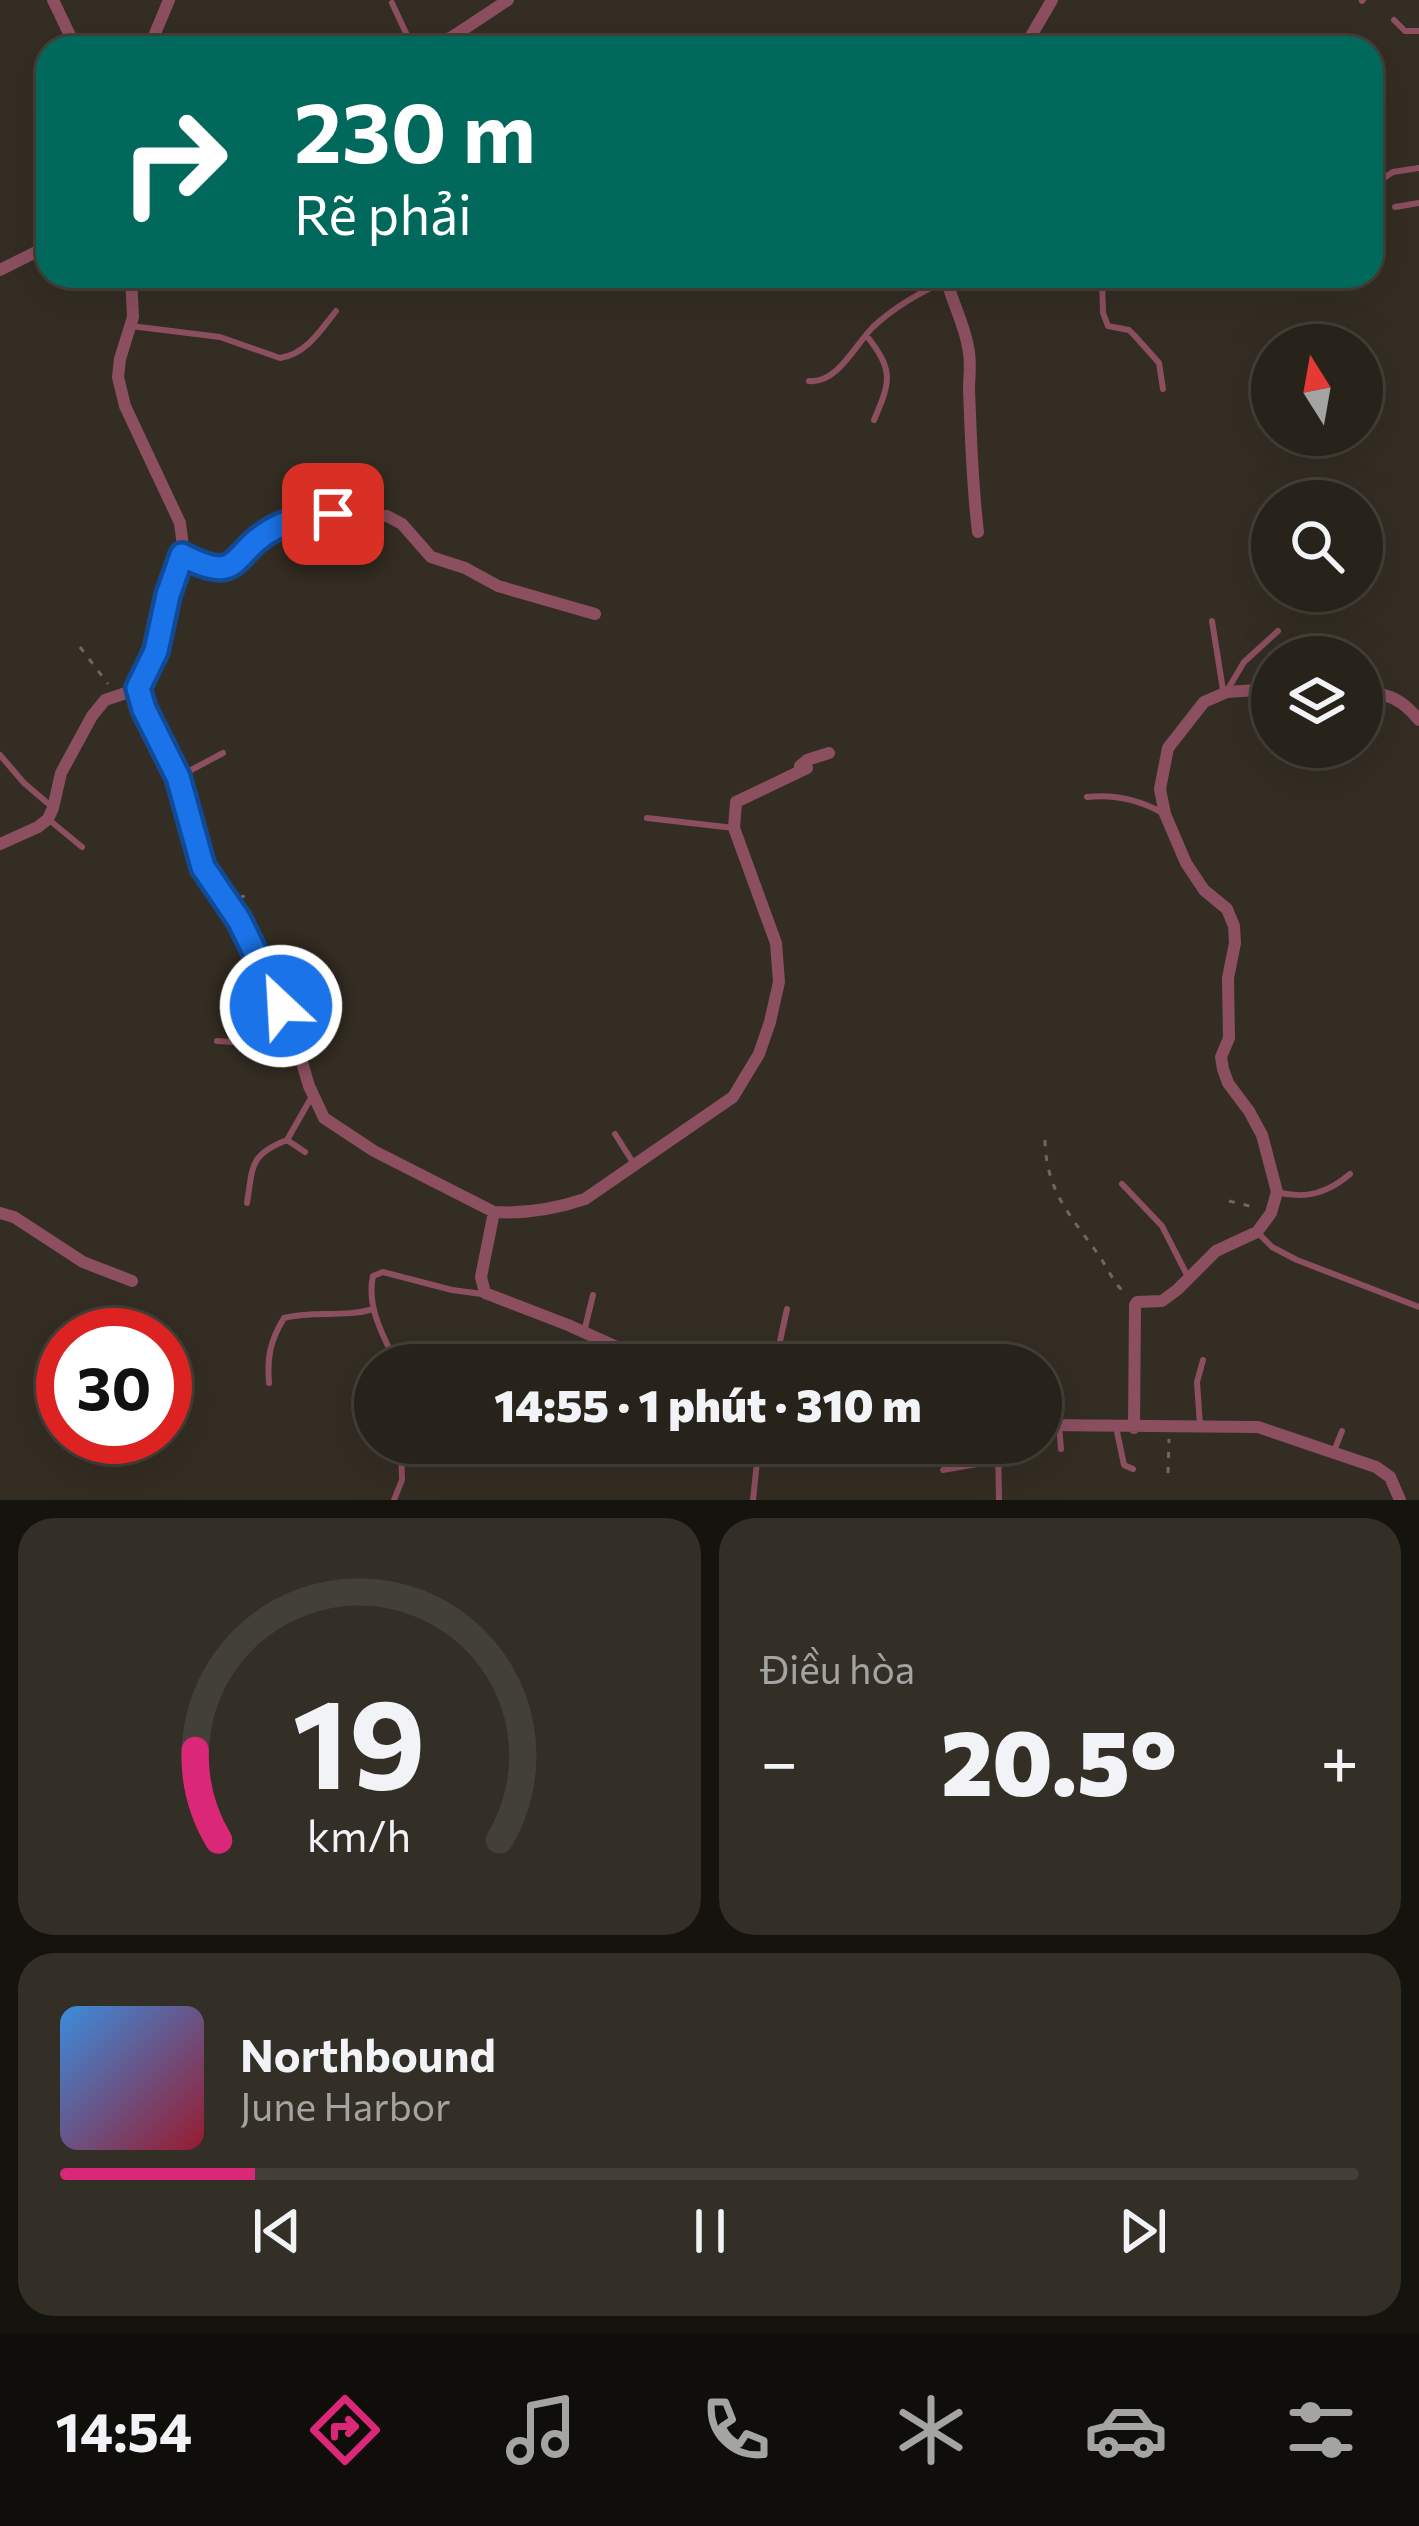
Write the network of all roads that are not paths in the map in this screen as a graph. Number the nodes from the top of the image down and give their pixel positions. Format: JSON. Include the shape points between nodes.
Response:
{"nodes":[{"id":1,"x":53,"y":0,"type":"edge"},
{"id":2,"x":169,"y":0,"type":"edge"},
{"id":3,"x":508,"y":0,"type":"edge"},
{"id":4,"x":1052,"y":0,"type":"edge"},
{"id":5,"x":392,"y":3,"type":"dead end"},
{"id":6,"x":1394,"y":20,"type":"dead end"},
{"id":7,"x":1419,"y":31,"type":"edge"},
{"id":8,"x":70,"y":36,"type":"edge"},
{"id":9,"x":154,"y":36,"type":"edge"},
{"id":10,"x":407,"y":36,"type":"edge"},
{"id":11,"x":454,"y":36,"type":"edge"},
{"id":12,"x":1031,"y":36,"type":"edge"},
{"id":13,"x":1419,"y":168,"type":"edge"},
{"id":14,"x":1383,"y":177,"type":"edge"},
{"id":15,"x":1419,"y":202,"type":"edge"},
{"id":16,"x":1395,"y":207,"type":"dead end"},
{"id":17,"x":36,"y":252,"type":"edge"},
{"id":18,"x":0,"y":270,"type":"edge"},
{"id":19,"x":132,"y":288,"type":"edge"},
{"id":20,"x":931,"y":288,"type":"edge"},
{"id":21,"x":951,"y":288,"type":"edge"},
{"id":22,"x":1103,"y":288,"type":"edge"},
{"id":23,"x":336,"y":310,"type":"dead end"},
{"id":24,"x":131,"y":326,"type":"junction"},
{"id":25,"x":866,"y":335,"type":"junction"},
{"id":26,"x":809,"y":381,"type":"dead end"},
{"id":27,"x":1163,"y":389,"type":"dead end"},
{"id":28,"x":874,"y":420,"type":"dead end"},
{"id":29,"x":367,"y":515,"type":"junction"},
{"id":30,"x":978,"y":532,"type":"dead end"},
{"id":31,"x":182,"y":555,"type":"junction"},
{"id":32,"x":365,"y":557,"type":"dead end"},
{"id":33,"x":595,"y":614,"type":"dead end"},
{"id":34,"x":1212,"y":621,"type":"dead end"},
{"id":35,"x":1278,"y":631,"type":"dead end"},
{"id":36,"x":138,"y":688,"type":"junction"},
{"id":37,"x":1251,"y":690,"type":"edge"},
{"id":38,"x":1226,"y":693,"type":"junction"},
{"id":39,"x":1383,"y":694,"type":"edge"},
{"id":40,"x":1419,"y":720,"type":"edge"},
{"id":41,"x":223,"y":753,"type":"dead end"},
{"id":42,"x":829,"y":753,"type":"dead end"},
{"id":43,"x":0,"y":754,"type":"edge"},
{"id":44,"x":178,"y":777,"type":"junction"},
{"id":45,"x":1087,"y":797,"type":"dead end"},
{"id":46,"x":51,"y":814,"type":"junction"},
{"id":47,"x":1165,"y":814,"type":"junction"},
{"id":48,"x":647,"y":818,"type":"dead end"},
{"id":49,"x":734,"y":828,"type":"junction"},
{"id":50,"x":0,"y":844,"type":"edge"},
{"id":51,"x":82,"y":847,"type":"dead end"},
{"id":52,"x":217,"y":1041,"type":"dead end"},
{"id":53,"x":298,"y":1047,"type":"junction"},
{"id":54,"x":313,"y":1095,"type":"junction"},
{"id":55,"x":615,"y":1134,"type":"dead end"},
{"id":56,"x":287,"y":1140,"type":"junction"},
{"id":57,"x":305,"y":1152,"type":"dead end"},
{"id":58,"x":634,"y":1164,"type":"junction"},
{"id":59,"x":1350,"y":1174,"type":"dead end"},
{"id":60,"x":1122,"y":1184,"type":"dead end"},
{"id":61,"x":1277,"y":1192,"type":"junction"},
{"id":62,"x":247,"y":1203,"type":"dead end"},
{"id":63,"x":494,"y":1212,"type":"junction"},
{"id":64,"x":0,"y":1213,"type":"edge"},
{"id":65,"x":1257,"y":1232,"type":"junction"},
{"id":66,"x":1189,"y":1279,"type":"junction"},
{"id":67,"x":133,"y":1281,"type":"dead end"},
{"id":68,"x":485,"y":1293,"type":"junction"},
{"id":69,"x":593,"y":1295,"type":"dead end"},
{"id":70,"x":1419,"y":1306,"type":"edge"},
{"id":71,"x":374,"y":1309,"type":"junction"},
{"id":72,"x":787,"y":1310,"type":"dead end"},
{"id":73,"x":584,"y":1332,"type":"junction"},
{"id":74,"x":387,"y":1344,"type":"edge"},
{"id":75,"x":608,"y":1344,"type":"edge"},
{"id":76,"x":779,"y":1344,"type":"edge"},
{"id":77,"x":1203,"y":1360,"type":"dead end"},
{"id":78,"x":269,"y":1383,"type":"dead end"},
{"id":79,"x":1062,"y":1425,"type":"edge"},
{"id":80,"x":1200,"y":1425,"type":"junction"},
{"id":81,"x":1116,"y":1427,"type":"junction"},
{"id":82,"x":1134,"y":1428,"type":"junction"},
{"id":83,"x":1342,"y":1431,"type":"dead end"},
{"id":84,"x":1334,"y":1451,"type":"junction"},
{"id":85,"x":402,"y":1464,"type":"edge"},
{"id":86,"x":756,"y":1464,"type":"edge"},
{"id":87,"x":977,"y":1464,"type":"edge"},
{"id":88,"x":999,"y":1464,"type":"edge"},
{"id":89,"x":1133,"y":1469,"type":"dead end"},
{"id":90,"x":943,"y":1470,"type":"dead end"},
{"id":91,"x":394,"y":1500,"type":"edge"},
{"id":92,"x":753,"y":1500,"type":"edge"},
{"id":93,"x":999,"y":1500,"type":"edge"},
{"id":94,"x":1400,"y":1500,"type":"edge"}],
"edges":[{"from":1,"to":8,"type":"street"},
{"from":2,"to":9,"type":"street"},
{"from":3,"to":11,"type":"street"},
{"from":4,"to":12,"type":"street"},
{"from":5,"to":10,"type":"lane"},
{"from":6,"to":7,"type":"lane","via":[[1405,32]]},
{"from":13,"to":14,"type":"lane"},
{"from":15,"to":16,"type":"lane"},
{"from":17,"to":18,"type":"street"},
{"from":19,"to":24,"type":"street"},
{"from":20,"to":25,"type":"lane"},
{"from":21,"to":30,"type":"street","via":[[969,351]]},
{"from":22,"to":27,"type":"lane","via":[[1104,320],[1129,330],[1159,363]]},
{"from":23,"to":24,"type":"lane","via":[[314,339],[280,358],[220,338]]},
{"from":24,"to":31,"type":"street","via":[[120,388],[180,523]]},
{"from":25,"to":26,"type":"lane","via":[[828,376]]},
{"from":25,"to":28,"type":"lane","via":[[888,376]]},
{"from":29,"to":31,"type":"street","via":[[277,527],[224,568]]},
{"from":29,"to":32,"type":"lane"},
{"from":29,"to":33,"type":"street","via":[[396,520],[431,557]]},
{"from":31,"to":36,"type":"street"},
{"from":34,"to":38,"type":"lane"},
{"from":35,"to":38,"type":"lane","via":[[1244,662]]},
{"from":36,"to":44,"type":"street"},
{"from":36,"to":46,"type":"street","via":[[105,700],[74,746]]},
{"from":37,"to":38,"type":"street"},
{"from":38,"to":47,"type":"street","via":[[1204,702],[1168,748],[1160,789]]},
{"from":39,"to":40,"type":"street","via":[[1406,703]]},
{"from":41,"to":44,"type":"lane"},
{"from":42,"to":49,"type":"street","via":[[736,802]]},
{"from":43,"to":46,"type":"lane"},
{"from":44,"to":53,"type":"street","via":[[203,867],[254,946]]},
{"from":45,"to":47,"type":"lane","via":[[1115,796]]},
{"from":46,"to":50,"type":"street"},
{"from":46,"to":51,"type":"lane"},
{"from":47,"to":61,"type":"street","via":[[1186,863],[1234,926],[1221,1057],[1262,1135]]},
{"from":48,"to":49,"type":"lane"},
{"from":49,"to":58,"type":"street","via":[[776,943],[770,1022],[734,1097]]},
{"from":52,"to":53,"type":"lane"},
{"from":53,"to":54,"type":"street"},
{"from":54,"to":56,"type":"lane"},
{"from":54,"to":63,"type":"street","via":[[337,1128]]},
{"from":55,"to":58,"type":"lane"},
{"from":56,"to":57,"type":"lane"},
{"from":56,"to":62,"type":"lane","via":[[257,1156]]},
{"from":58,"to":63,"type":"street","via":[[572,1203]]},
{"from":59,"to":61,"type":"lane","via":[[1317,1195]]},
{"from":60,"to":66,"type":"lane","via":[[1162,1226]]},
{"from":61,"to":65,"type":"street"},
{"from":63,"to":68,"type":"street"},
{"from":64,"to":67,"type":"street"},
{"from":65,"to":66,"type":"street","via":[[1216,1250]]},
{"from":65,"to":70,"type":"lane","via":[[1297,1260]]},
{"from":66,"to":82,"type":"street","via":[[1162,1301],[1134,1309]]},
{"from":68,"to":71,"type":"lane","via":[[376,1273]]},
{"from":68,"to":73,"type":"street"},
{"from":69,"to":73,"type":"lane"},
{"from":71,"to":74,"type":"lane"},
{"from":71,"to":78,"type":"lane","via":[[284,1318],[270,1344]]},
{"from":72,"to":76,"type":"lane"},
{"from":73,"to":75,"type":"street"},
{"from":77,"to":80,"type":"lane"},
{"from":79,"to":81,"type":"street"},
{"from":80,"to":82,"type":"street"},
{"from":80,"to":84,"type":"street","via":[[1258,1426]]},
{"from":81,"to":82,"type":"street"},
{"from":81,"to":89,"type":"lane","via":[[1124,1466]]},
{"from":83,"to":84,"type":"lane"},
{"from":84,"to":94,"type":"street","via":[[1386,1472]]},
{"from":85,"to":91,"type":"lane"},
{"from":86,"to":92,"type":"lane"},
{"from":87,"to":90,"type":"lane"},
{"from":88,"to":93,"type":"lane"}]}
